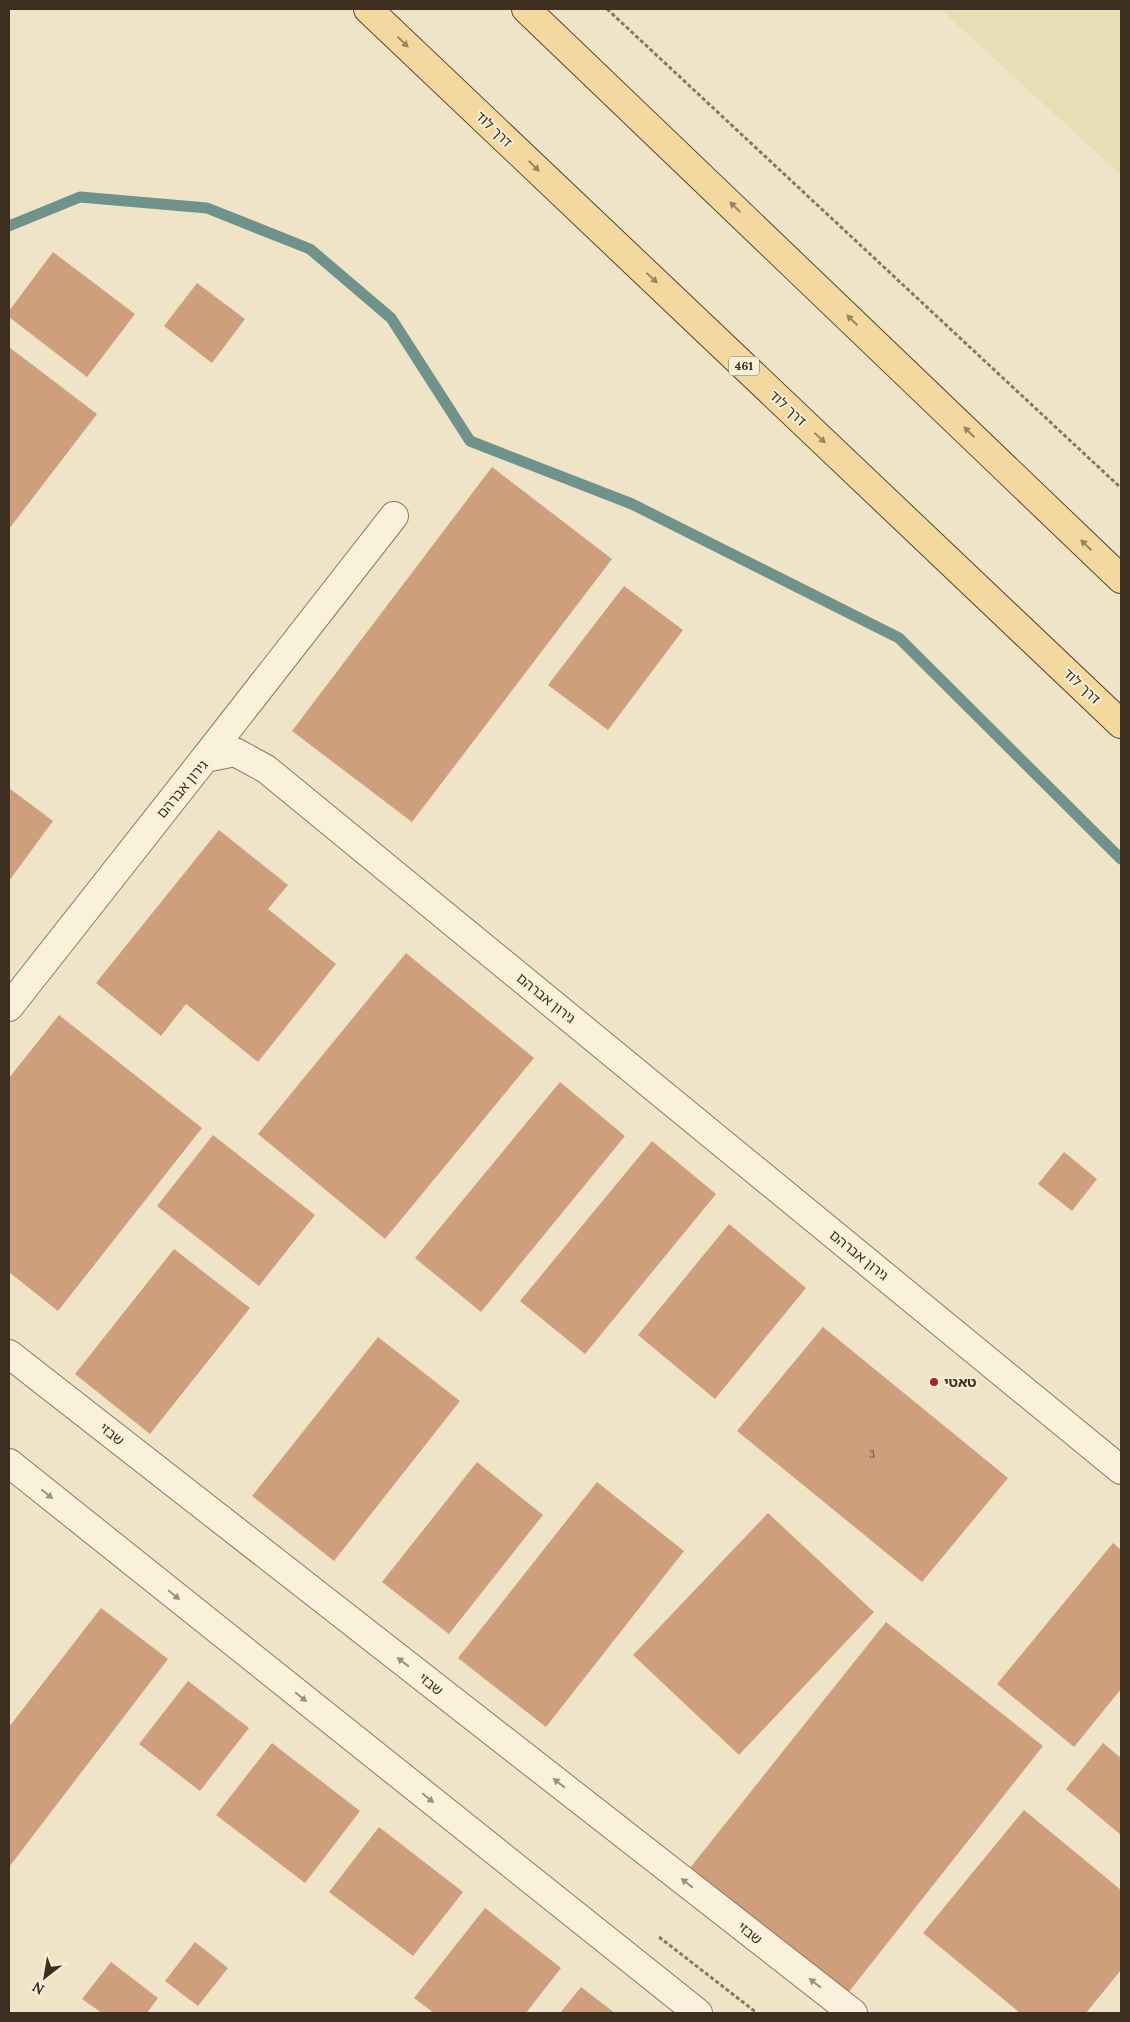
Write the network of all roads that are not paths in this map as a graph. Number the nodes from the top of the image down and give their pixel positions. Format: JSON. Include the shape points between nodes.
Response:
{"nodes":[{"id":1,"x":368,"y":9,"type":"edge"},
{"id":2,"x":526,"y":9,"type":"edge"},
{"id":3,"x":394,"y":516,"type":"dead end"},
{"id":4,"x":1121,"y":579,"type":"edge"},
{"id":5,"x":1121,"y":724,"type":"edge"},
{"id":6,"x":205,"y":758,"type":"junction"},
{"id":7,"x":9,"y":1007,"type":"edge"},
{"id":8,"x":9,"y":1354,"type":"edge"},
{"id":9,"x":9,"y":1463,"type":"edge"},
{"id":10,"x":1121,"y":1470,"type":"edge"},
{"id":11,"x":698,"y":2013,"type":"edge"},
{"id":12,"x":853,"y":2013,"type":"edge"}],
"edges":[{"from":1,"to":5,"type":"main road","name":"דרך לוד","number":"461","one_way":true},
{"from":4,"to":2,"type":"main road","one_way":true},
{"from":3,"to":6,"type":"street"},
{"from":6,"to":7,"type":"street","name":"גירון אברהם"},
{"from":6,"to":10,"type":"street","name":"גירון אברהם","via":[[235,752],[266,769]]},
{"from":12,"to":8,"type":"street","name":"שבזי","one_way":true},
{"from":9,"to":11,"type":"street","one_way":true}]}
